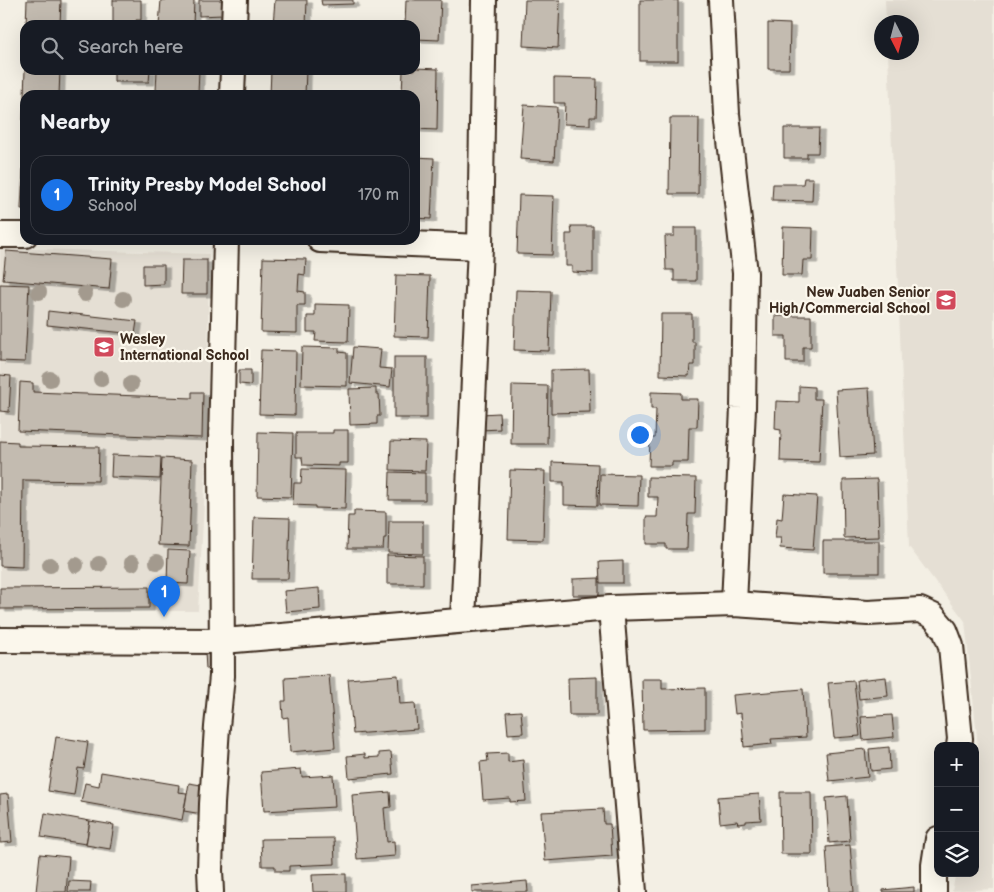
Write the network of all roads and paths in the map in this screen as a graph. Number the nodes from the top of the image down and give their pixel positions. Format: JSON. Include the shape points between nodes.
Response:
{"nodes":[{"id":1,"x":235,"y":0,"type":"edge"},
{"id":2,"x":484,"y":0,"type":"edge"},
{"id":3,"x":721,"y":0,"type":"edge"},
{"id":4,"x":234,"y":20,"type":"edge"},
{"id":5,"x":233,"y":75,"type":"edge"},
{"id":6,"x":232,"y":90,"type":"edge"},
{"id":7,"x":0,"y":235,"type":"edge"},
{"id":8,"x":20,"y":235,"type":"edge"},
{"id":9,"x":420,"y":244,"type":"edge"},
{"id":10,"x":226,"y":245,"type":"edge"},
{"id":11,"x":480,"y":247,"type":"junction"},
{"id":12,"x":734,"y":604,"type":"junction"},
{"id":13,"x":611,"y":608,"type":"junction"},
{"id":14,"x":463,"y":620,"type":"junction"},
{"id":15,"x":0,"y":640,"type":"edge"},
{"id":16,"x":223,"y":641,"type":"junction"},
{"id":17,"x":960,"y":742,"type":"edge"},
{"id":18,"x":934,"y":877,"type":"edge"},
{"id":19,"x":211,"y":892,"type":"edge"},
{"id":20,"x":634,"y":892,"type":"edge"},
{"id":21,"x":934,"y":892,"type":"edge"}],
"edges":[{"from":1,"to":4,"type":"street"},
{"from":2,"to":11,"type":"street"},
{"from":3,"to":12,"type":"street","via":[[727,114],[745,273]]},
{"from":5,"to":6,"type":"street"},
{"from":7,"to":8,"type":"street"},
{"from":9,"to":11,"type":"street"},
{"from":10,"to":16,"type":"street","via":[[221,441]]},
{"from":11,"to":14,"type":"street"},
{"from":12,"to":13,"type":"street"},
{"from":12,"to":17,"type":"street","via":[[868,613],[920,610],[933,616],[945,630],[951,646]]},
{"from":13,"to":14,"type":"street"},
{"from":13,"to":20,"type":"street"},
{"from":14,"to":16,"type":"street"},
{"from":15,"to":16,"type":"street"},
{"from":16,"to":19,"type":"street","via":[[212,804]]},
{"from":18,"to":21,"type":"street"}]}
